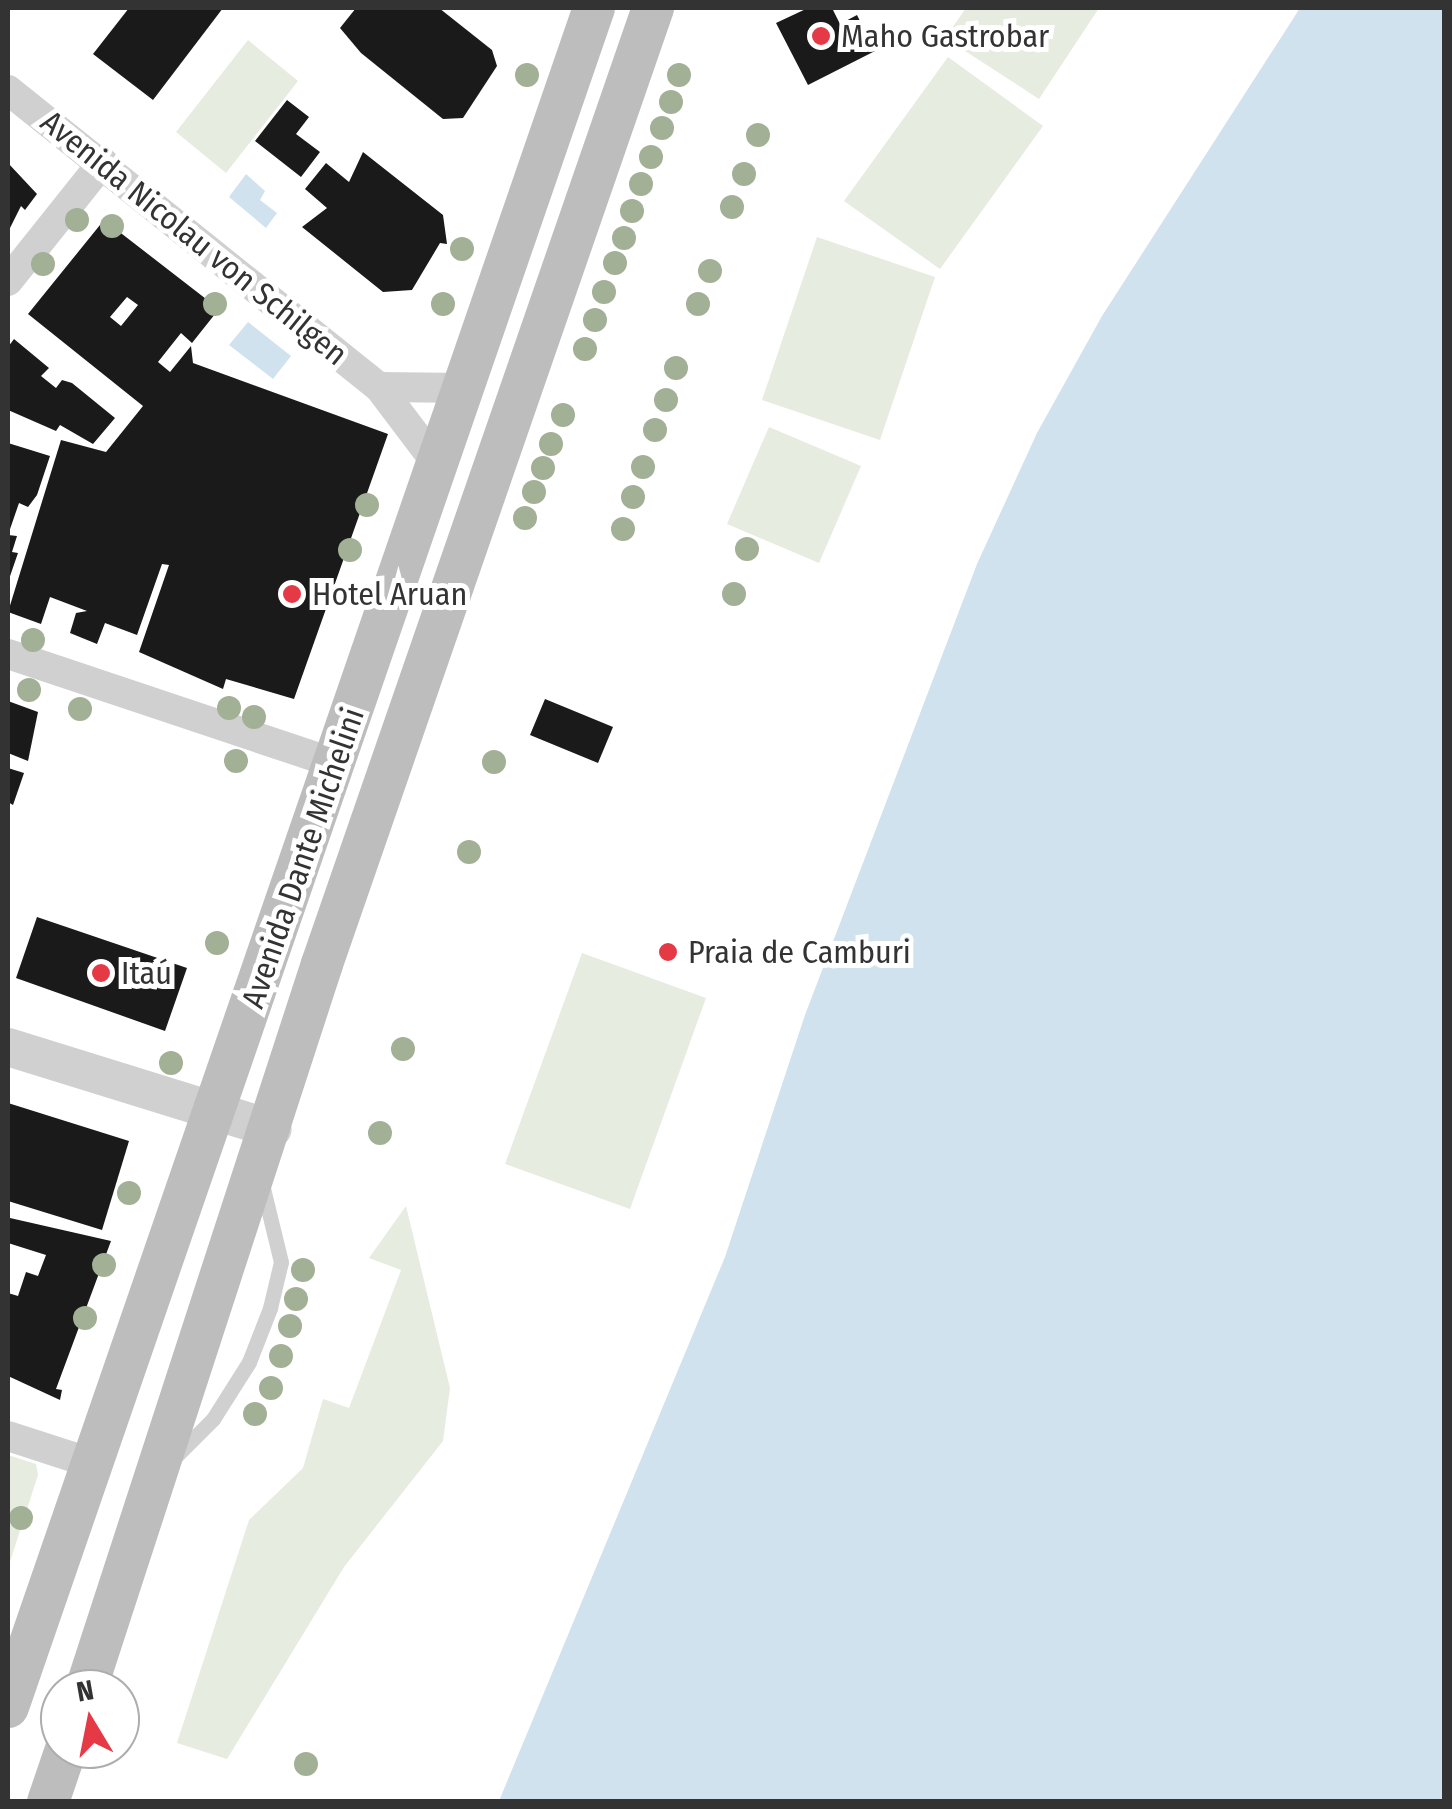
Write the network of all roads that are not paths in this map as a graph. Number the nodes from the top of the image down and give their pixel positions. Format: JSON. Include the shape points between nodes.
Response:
{"nodes":[{"id":1,"x":594,"y":8,"type":"edge"},
{"id":2,"x":653,"y":8,"type":"edge"},
{"id":3,"x":8,"y":90,"type":"edge"},
{"id":4,"x":103,"y":162,"type":"junction"},
{"id":5,"x":8,"y":281,"type":"edge"},
{"id":6,"x":379,"y":387,"type":"junction"},
{"id":7,"x":465,"y":388,"type":"junction"},
{"id":8,"x":438,"y":464,"type":"junction"},
{"id":9,"x":8,"y":654,"type":"edge"},
{"id":10,"x":336,"y":764,"type":"junction"},
{"id":11,"x":8,"y":1047,"type":"edge"},
{"id":12,"x":214,"y":1113,"type":"junction"},
{"id":13,"x":273,"y":1128,"type":"junction"},
{"id":14,"x":8,"y":1436,"type":"edge"},
{"id":15,"x":92,"y":1463,"type":"junction"},
{"id":16,"x":93,"y":1669,"type":"edge"},
{"id":17,"x":8,"y":1707,"type":"edge"},
{"id":18,"x":59,"y":1769,"type":"edge"},
{"id":19,"x":48,"y":1802,"type":"edge"}],
"edges":[{"from":1,"to":7,"type":"main road","name":"Avenida Dante Michelini"},
{"from":2,"to":13,"type":"main road","name":"Avenida Dante Michelini","via":[[322,964]]},
{"from":3,"to":4,"type":"street","name":"Avenida Nicolau von Schilgen"},
{"from":4,"to":5,"type":"street"},
{"from":4,"to":6,"type":"street","name":"Avenida Nicolau von Schilgen"},
{"from":6,"to":7,"type":"street","name":"Avenida Nicolau von Schilgen"},
{"from":6,"to":8,"type":"street","name":"Avenida Nicolau von Schilgen"},
{"from":7,"to":8,"type":"main road","name":"Avenida Dante Michelini"},
{"from":8,"to":10,"type":"main road","name":"Avenida Dante Michelini"},
{"from":9,"to":10,"type":"street"},
{"from":10,"to":12,"type":"main road","name":"Avenida Dante Michelini"},
{"from":11,"to":12,"type":"street"},
{"from":12,"to":13,"type":"street"},
{"from":12,"to":15,"type":"main road","name":"Avenida Dante Michelini"},
{"from":13,"to":16,"type":"main road","name":"Avenida Dante Michelini"},
{"from":14,"to":15,"type":"street"},
{"from":15,"to":17,"type":"main road","name":"Avenida Dante Michelini"},
{"from":18,"to":19,"type":"main road"}]}
